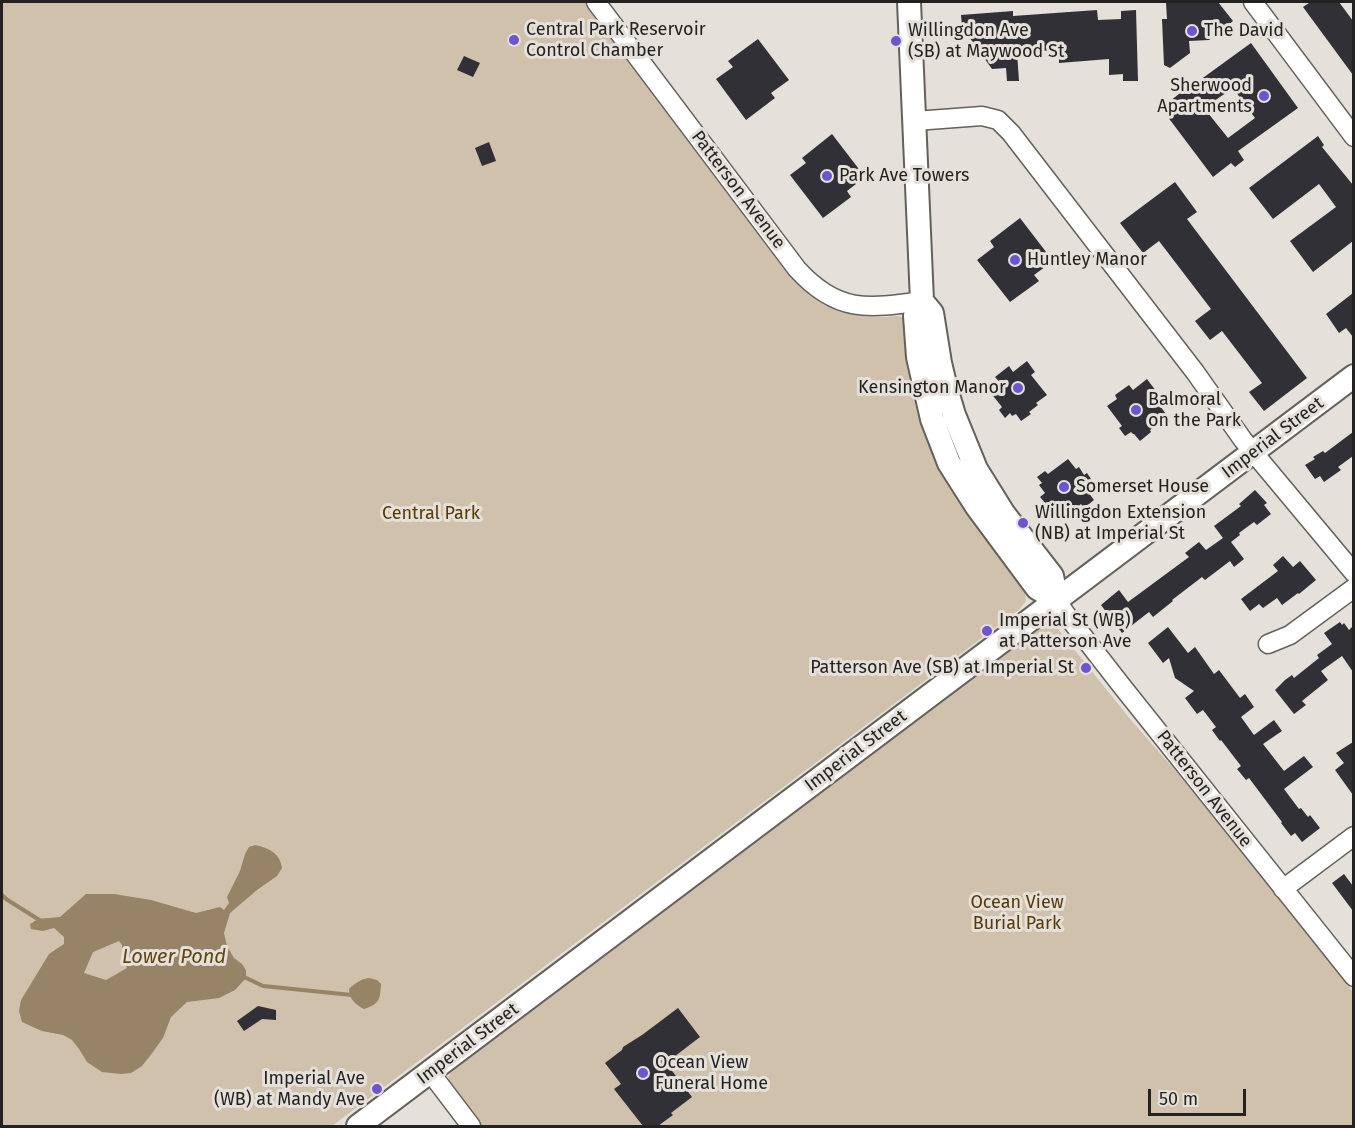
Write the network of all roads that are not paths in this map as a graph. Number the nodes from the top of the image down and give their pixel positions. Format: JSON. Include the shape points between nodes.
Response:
{"nodes":[{"id":1,"x":596,"y":2,"type":"edge"},
{"id":2,"x":909,"y":2,"type":"edge"},
{"id":3,"x":1253,"y":2,"type":"edge"},
{"id":4,"x":915,"y":121,"type":"junction"},
{"id":5,"x":1353,"y":137,"type":"edge"},
{"id":6,"x":922,"y":301,"type":"junction"},
{"id":7,"x":1353,"y":376,"type":"edge"},
{"id":8,"x":1254,"y":453,"type":"junction"},
{"id":9,"x":1353,"y":573,"type":"edge"},
{"id":10,"x":1353,"y":588,"type":"edge"},
{"id":11,"x":1057,"y":600,"type":"junction"},
{"id":12,"x":1268,"y":644,"type":"dead end"},
{"id":13,"x":1353,"y":836,"type":"edge"},
{"id":14,"x":1283,"y":889,"type":"junction"},
{"id":15,"x":1353,"y":977,"type":"edge"},
{"id":16,"x":430,"y":1072,"type":"junction"},
{"id":17,"x":358,"y":1126,"type":"edge"},
{"id":18,"x":471,"y":1126,"type":"edge"}],
"edges":[{"from":1,"to":6,"type":"street","name":"Patterson Avenue","via":[[810,282],[837,300],[863,306]]},
{"from":2,"to":4,"type":"main road"},
{"from":3,"to":5,"type":"street"},
{"from":4,"to":6,"type":"main road"},
{"from":4,"to":8,"type":"street","via":[[982,116],[998,120]]},
{"from":6,"to":11,"type":"main road","via":[[932,313],[948,397],[976,469],[1004,514],[1052,576]]},
{"from":7,"to":8,"type":"main road","name":"Imperial Street"},
{"from":8,"to":9,"type":"street"},
{"from":8,"to":11,"type":"main road","name":"Imperial Street"},
{"from":10,"to":12,"type":"street","via":[[1290,635]]},
{"from":11,"to":14,"type":"street","name":"Patterson Avenue"},
{"from":11,"to":16,"type":"main road","name":"Imperial Street"},
{"from":13,"to":14,"type":"street"},
{"from":14,"to":15,"type":"street","name":"Patterson Avenue"},
{"from":16,"to":17,"type":"main road","name":"Imperial Street"},
{"from":16,"to":18,"type":"street"}]}
